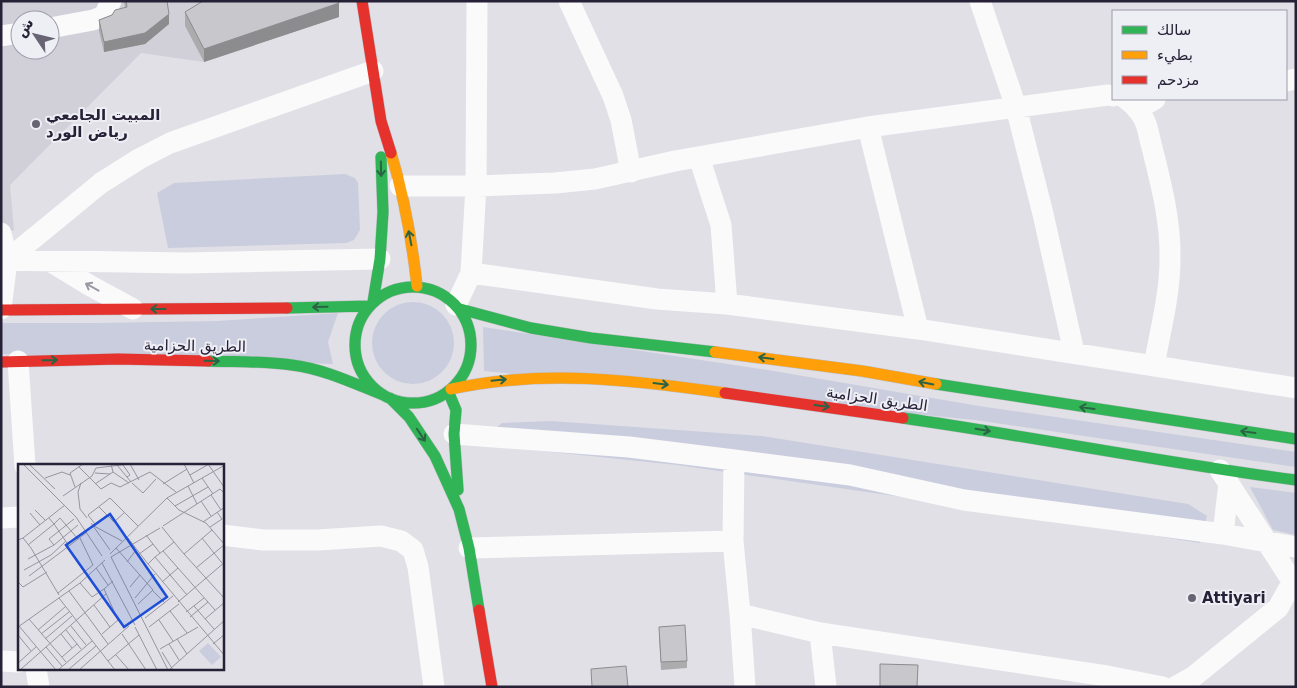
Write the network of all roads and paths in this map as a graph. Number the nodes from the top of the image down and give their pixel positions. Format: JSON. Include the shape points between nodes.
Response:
{"nodes":[{"id":1,"x":111,"y":1,"type":"edge"},
{"id":2,"x":362,"y":1,"type":"edge"},
{"id":3,"x":477,"y":1,"type":"edge"},
{"id":4,"x":569,"y":1,"type":"edge"},
{"id":5,"x":980,"y":1,"type":"edge"},
{"id":6,"x":60,"y":26,"type":"edge"},
{"id":7,"x":373,"y":71,"type":"junction"},
{"id":8,"x":1112,"y":96,"type":"edge"},
{"id":9,"x":1139,"y":102,"type":"edge"},
{"id":10,"x":1016,"y":107,"type":"junction"},
{"id":11,"x":381,"y":120,"type":"junction"},
{"id":12,"x":868,"y":127,"type":"junction"},
{"id":13,"x":698,"y":157,"type":"junction"},
{"id":14,"x":631,"y":172,"type":"junction"},
{"id":15,"x":400,"y":186,"type":"junction"},
{"id":16,"x":476,"y":186,"type":"junction"},
{"id":17,"x":1,"y":233,"type":"edge"},
{"id":18,"x":380,"y":259,"type":"junction"},
{"id":19,"x":4,"y":260,"type":"edge"},
{"id":20,"x":53,"y":262,"type":"junction"},
{"id":21,"x":471,"y":273,"type":"junction"},
{"id":22,"x":417,"y":286,"type":"junction"},
{"id":23,"x":371,"y":304,"type":"junction"},
{"id":24,"x":727,"y":304,"type":"junction"},
{"id":25,"x":458,"y":307,"type":"junction"},
{"id":26,"x":1,"y":309,"type":"edge"},
{"id":27,"x":133,"y":309,"type":"junction"},
{"id":28,"x":918,"y":329,"type":"junction"},
{"id":29,"x":1074,"y":352,"type":"junction"},
{"id":30,"x":10,"y":361,"type":"edge"},
{"id":31,"x":1154,"y":366,"type":"junction"},
{"id":32,"x":1296,"y":388,"type":"edge"},
{"id":33,"x":450,"y":390,"type":"junction"},
{"id":34,"x":386,"y":397,"type":"junction"},
{"id":35,"x":454,"y":434,"type":"junction"},
{"id":36,"x":1296,"y":439,"type":"edge"},
{"id":37,"x":734,"y":460,"type":"junction"},
{"id":38,"x":25,"y":464,"type":"edge"},
{"id":39,"x":1224,"y":476,"type":"junction"},
{"id":40,"x":1296,"y":480,"type":"edge"},
{"id":41,"x":459,"y":509,"type":"junction"},
{"id":42,"x":18,"y":517,"type":"edge"},
{"id":43,"x":1,"y":518,"type":"edge"},
{"id":44,"x":1223,"y":534,"type":"junction"},
{"id":45,"x":224,"y":535,"type":"edge"},
{"id":46,"x":733,"y":541,"type":"junction"},
{"id":47,"x":1267,"y":541,"type":"junction"},
{"id":48,"x":1296,"y":547,"type":"edge"},
{"id":49,"x":469,"y":548,"type":"junction"},
{"id":50,"x":1294,"y":585,"type":"edge"},
{"id":51,"x":740,"y":614,"type":"junction"},
{"id":52,"x":820,"y":633,"type":"junction"},
{"id":53,"x":1,"y":661,"type":"edge"},
{"id":54,"x":18,"y":662,"type":"edge"},
{"id":55,"x":36,"y":670,"type":"edge"},
{"id":56,"x":39,"y":687,"type":"edge"},
{"id":57,"x":434,"y":687,"type":"edge"},
{"id":58,"x":492,"y":687,"type":"edge"},
{"id":59,"x":745,"y":687,"type":"edge"},
{"id":60,"x":826,"y":687,"type":"edge"},
{"id":61,"x":1163,"y":687,"type":"edge"},
{"id":62,"x":1175,"y":687,"type":"edge"}],
"edges":[{"from":1,"to":6,"type":"street","via":[[104,16]]},
{"from":2,"to":7,"type":"main road"},
{"from":3,"to":16,"type":"street"},
{"from":4,"to":14,"type":"street","via":[[613,96]]},
{"from":5,"to":10,"type":"street"},
{"from":7,"to":11,"type":"main road"},
{"from":7,"to":19,"type":"street","via":[[170,143],[101,183]]},
{"from":8,"to":10,"type":"street"},
{"from":9,"to":31,"type":"street","via":[[1169,231],[1168,284]]},
{"from":10,"to":12,"type":"street"},
{"from":10,"to":29,"type":"street"},
{"from":11,"to":15,"type":"main road"},
{"from":11,"to":18,"type":"main road","one_way":true,"via":[[383,212]]},
{"from":12,"to":13,"type":"street"},
{"from":12,"to":28,"type":"street"},
{"from":13,"to":14,"type":"street"},
{"from":13,"to":24,"type":"street","via":[[721,226]]},
{"from":14,"to":16,"type":"street","via":[[555,183]]},
{"from":15,"to":16,"type":"street"},
{"from":22,"to":15,"type":"main road","one_way":true},
{"from":16,"to":21,"type":"street"},
{"from":17,"to":19,"type":"street"},
{"from":18,"to":20,"type":"street"},
{"from":18,"to":23,"type":"main road"},
{"from":19,"to":20,"type":"street"},
{"from":19,"to":26,"type":"street"},
{"from":27,"to":20,"type":"street","one_way":true},
{"from":21,"to":24,"type":"street","via":[[657,299]]},
{"from":21,"to":25,"type":"street"},
{"from":22,"to":23,"type":"main road","name":"الطريق الحزامية","via":[[393,290]]},
{"from":22,"to":25,"type":"main road","name":"الطريق الحزامية","via":[[432,289]]},
{"from":23,"to":27,"type":"main road","name":"الطريق الحزامية","one_way":true},
{"from":23,"to":34,"type":"main road","via":[[359,320],[355,354],[360,371],[370,385]]},
{"from":24,"to":28,"type":"street"},
{"from":25,"to":33,"type":"main road","via":[[468,324],[471,342],[463,375]]},
{"from":36,"to":25,"type":"main road","name":"الطريق الحزامية","one_way":true,"via":[[979,392],[862,371],[591,338],[531,328]]},
{"from":26,"to":27,"type":"main road","name":"الطريق الحزامية"},
{"from":28,"to":29,"type":"street"},
{"from":29,"to":31,"type":"street"},
{"from":30,"to":34,"type":"main road","name":"الطريق الحزامية","one_way":true,"via":[[118,359],[293,365],[327,373]]},
{"from":30,"to":38,"type":"street"},
{"from":31,"to":32,"type":"street"},
{"from":33,"to":34,"type":"main road","name":"الطريق الحزامية","via":[[438,398],[413,403]]},
{"from":33,"to":35,"type":"main road","via":[[456,410]]},
{"from":33,"to":39,"type":"main road","name":"الطريق الحزامية","one_way":true,"via":[[503,379],[640,381],[969,428]]},
{"from":34,"to":41,"type":"main road","one_way":true,"via":[[408,417],[435,456]]},
{"from":35,"to":37,"type":"street","via":[[629,447]]},
{"from":35,"to":41,"type":"main road"},
{"from":37,"to":44,"type":"street","via":[[850,475],[964,500]]},
{"from":37,"to":46,"type":"street"},
{"from":39,"to":40,"type":"main road","name":"الطريق الحزامية"},
{"from":39,"to":44,"type":"street"},
{"from":39,"to":47,"type":"street"},
{"from":41,"to":49,"type":"main road"},
{"from":42,"to":43,"type":"street"},
{"from":44,"to":47,"type":"street"},
{"from":45,"to":57,"type":"street","via":[[263,540],[381,536],[401,541],[413,550],[418,567]]},
{"from":46,"to":49,"type":"street"},
{"from":46,"to":51,"type":"street"},
{"from":47,"to":48,"type":"street"},
{"from":47,"to":50,"type":"street"},
{"from":49,"to":58,"type":"main road"},
{"from":50,"to":62,"type":"street","via":[[1278,608],[1193,677]]},
{"from":51,"to":52,"type":"street"},
{"from":51,"to":59,"type":"street"},
{"from":52,"to":60,"type":"street"},
{"from":52,"to":61,"type":"street"},
{"from":53,"to":54,"type":"street"},
{"from":55,"to":56,"type":"street"}]}
